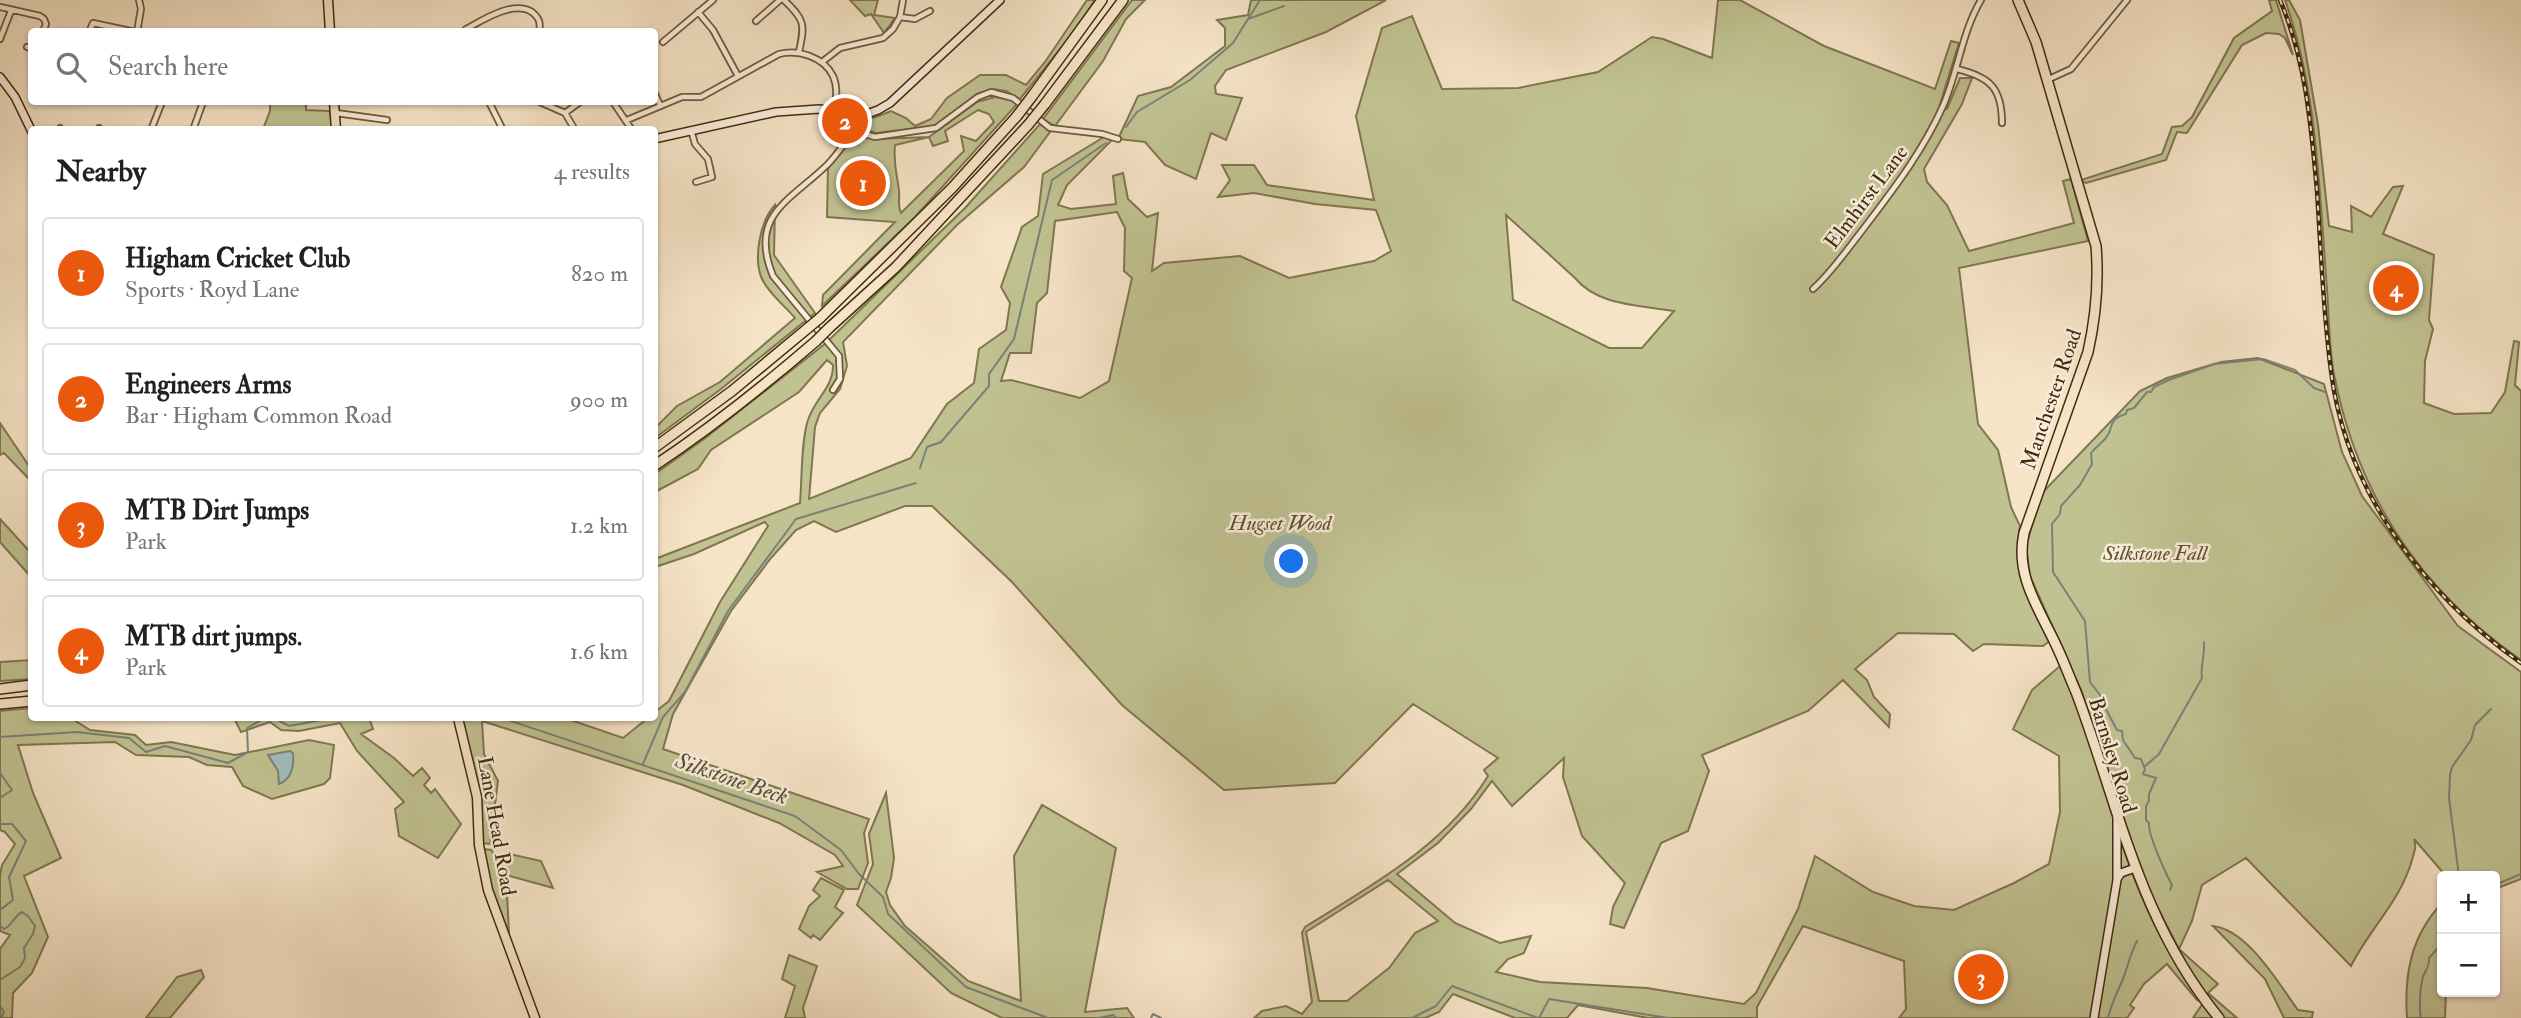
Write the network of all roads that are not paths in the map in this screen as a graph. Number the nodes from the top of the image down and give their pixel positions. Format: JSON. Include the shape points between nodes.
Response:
{"nodes":[{"id":1,"x":139,"y":0,"type":"edge"},
{"id":2,"x":328,"y":0,"type":"edge"},
{"id":3,"x":713,"y":0,"type":"edge"},
{"id":4,"x":782,"y":0,"type":"edge"},
{"id":5,"x":903,"y":0,"type":"edge"},
{"id":6,"x":1000,"y":0,"type":"edge"},
{"id":7,"x":1102,"y":0,"type":"edge"},
{"id":8,"x":1123,"y":0,"type":"edge"},
{"id":9,"x":1981,"y":0,"type":"edge"},
{"id":10,"x":2018,"y":0,"type":"edge"},
{"id":11,"x":2127,"y":0,"type":"edge"},
{"id":12,"x":0,"y":7,"type":"edge"},
{"id":13,"x":930,"y":10,"type":"dead end"},
{"id":14,"x":11,"y":11,"type":"junction"},
{"id":15,"x":698,"y":12,"type":"junction"},
{"id":16,"x":900,"y":17,"type":"junction"},
{"id":17,"x":756,"y":20,"type":"dead end"},
{"id":18,"x":44,"y":28,"type":"edge"},
{"id":19,"x":91,"y":28,"type":"edge"},
{"id":20,"x":117,"y":28,"type":"edge"},
{"id":21,"x":138,"y":28,"type":"edge"},
{"id":22,"x":330,"y":28,"type":"edge"},
{"id":23,"x":471,"y":28,"type":"edge"},
{"id":24,"x":539,"y":28,"type":"edge"},
{"id":25,"x":670,"y":37,"type":"junction"},
{"id":26,"x":0,"y":39,"type":"edge"},
{"id":27,"x":663,"y":42,"type":"dead end"},
{"id":28,"x":675,"y":42,"type":"dead end"},
{"id":29,"x":799,"y":52,"type":"junction"},
{"id":30,"x":822,"y":62,"type":"junction"},
{"id":31,"x":1957,"y":69,"type":"junction"},
{"id":32,"x":738,"y":76,"type":"junction"},
{"id":33,"x":0,"y":77,"type":"edge"},
{"id":34,"x":2047,"y":80,"type":"junction"},
{"id":35,"x":658,"y":101,"type":"edge"},
{"id":36,"x":161,"y":105,"type":"edge"},
{"id":37,"x":202,"y":105,"type":"edge"},
{"id":38,"x":334,"y":105,"type":"edge"},
{"id":39,"x":490,"y":105,"type":"edge"},
{"id":40,"x":545,"y":105,"type":"edge"},
{"id":41,"x":576,"y":105,"type":"edge"},
{"id":42,"x":615,"y":105,"type":"edge"},
{"id":43,"x":660,"y":105,"type":"junction"},
{"id":44,"x":835,"y":110,"type":"junction"},
{"id":45,"x":335,"y":113,"type":"junction"},
{"id":46,"x":565,"y":113,"type":"junction"},
{"id":47,"x":854,"y":114,"type":"junction"},
{"id":48,"x":387,"y":120,"type":"dead end"},
{"id":49,"x":627,"y":120,"type":"junction"},
{"id":50,"x":2002,"y":123,"type":"dead end"},
{"id":51,"x":29,"y":126,"type":"edge"},
{"id":52,"x":153,"y":126,"type":"edge"},
{"id":53,"x":194,"y":126,"type":"edge"},
{"id":54,"x":336,"y":126,"type":"edge"},
{"id":55,"x":501,"y":126,"type":"edge"},
{"id":56,"x":573,"y":126,"type":"edge"},
{"id":57,"x":630,"y":126,"type":"edge"},
{"id":58,"x":691,"y":129,"type":"junction"},
{"id":59,"x":855,"y":131,"type":"junction"},
{"id":60,"x":658,"y":138,"type":"edge"},
{"id":61,"x":1118,"y":139,"type":"dead end"},
{"id":62,"x":696,"y":181,"type":"dead end"},
{"id":63,"x":1813,"y":289,"type":"dead end"},
{"id":64,"x":834,"y":390,"type":"dead end"},
{"id":65,"x":658,"y":445,"type":"edge"},
{"id":66,"x":658,"y":463,"type":"edge"},
{"id":67,"x":2056,"y":644,"type":"joint"},
{"id":68,"x":28,"y":686,"type":"edge"},
{"id":69,"x":0,"y":689,"type":"edge"},
{"id":70,"x":28,"y":701,"type":"edge"},
{"id":71,"x":0,"y":704,"type":"edge"},
{"id":72,"x":459,"y":721,"type":"edge"},
{"id":73,"x":2117,"y":815,"type":"junction"},
{"id":74,"x":2135,"y":868,"type":"junction"},
{"id":75,"x":2117,"y":880,"type":"junction"},
{"id":76,"x":535,"y":1018,"type":"edge"},
{"id":77,"x":2094,"y":1018,"type":"edge"},
{"id":78,"x":2219,"y":1018,"type":"edge"}],
"edges":[{"from":1,"to":21,"type":"street"},
{"from":2,"to":22,"type":"main road"},
{"from":3,"to":15,"type":"street"},
{"from":4,"to":17,"type":"street"},
{"from":4,"to":29,"type":"street","via":[[803,21]]},
{"from":5,"to":16,"type":"street"},
{"from":6,"to":47,"type":"street","via":[[890,103]]},
{"from":7,"to":65,"type":"highway","bridge":true,"via":[[1017,116],[952,188],[808,328]]},
{"from":8,"to":66,"type":"highway","bridge":true,"via":[[1028,125],[896,267],[769,380]]},
{"from":9,"to":31,"type":"street","name":"Elmhirst Lane"},
{"from":10,"to":34,"type":"highway","name":"Manchester Road"},
{"from":11,"to":34,"type":"street","via":[[2071,69]]},
{"from":12,"to":14,"type":"street"},
{"from":13,"to":16,"type":"street","via":[[915,19]]},
{"from":14,"to":18,"type":"street","via":[[40,16]]},
{"from":14,"to":26,"type":"street"},
{"from":15,"to":25,"type":"street"},
{"from":15,"to":32,"type":"street"},
{"from":16,"to":30,"type":"street","via":[[883,38],[840,48]]},
{"from":19,"to":20,"type":"street","via":[[93,23]]},
{"from":23,"to":24,"type":"street","via":[[505,8],[522,6],[539,20]]},
{"from":25,"to":27,"type":"street"},
{"from":25,"to":28,"type":"street"},
{"from":29,"to":30,"type":"street"},
{"from":29,"to":32,"type":"street","via":[[779,54]]},
{"from":30,"to":44,"type":"street","via":[[833,76]]},
{"from":31,"to":50,"type":"street","via":[[1993,86]]},
{"from":31,"to":63,"type":"street","name":"Elmhirst Lane","via":[[1911,167]]},
{"from":32,"to":43,"type":"street","via":[[701,97],[682,97]]},
{"from":33,"to":51,"type":"street"},
{"from":34,"to":67,"type":"highway","name":"Manchester Road","via":[[2096,246],[2098,278],[2088,352],[2021,547],[2029,591]]},
{"from":35,"to":43,"type":"street"},
{"from":36,"to":52,"type":"street"},
{"from":37,"to":53,"type":"street"},
{"from":38,"to":45,"type":"main road"},
{"from":39,"to":55,"type":"street"},
{"from":40,"to":46,"type":"street"},
{"from":41,"to":46,"type":"street"},
{"from":42,"to":49,"type":"street"},
{"from":43,"to":49,"type":"street"},
{"from":44,"to":47,"type":"street"},
{"from":44,"to":58,"type":"street","via":[[776,112]]},
{"from":45,"to":48,"type":"street"},
{"from":45,"to":54,"type":"main road"},
{"from":46,"to":56,"type":"street"},
{"from":47,"to":59,"type":"street"},
{"from":49,"to":57,"type":"street"},
{"from":58,"to":60,"type":"street"},
{"from":58,"to":62,"type":"street","via":[[695,144],[708,159],[712,177]]},
{"from":59,"to":61,"type":"street","via":[[875,137],[936,128],[991,92],[1013,98],[1050,128]]},
{"from":59,"to":64,"type":"street","via":[[830,162],[780,205],[768,228],[765,247],[773,276],[839,356],[840,379]]},
{"from":67,"to":73,"type":"highway","name":"Barnsley Road"},
{"from":68,"to":69,"type":"highway"},
{"from":70,"to":71,"type":"highway"},
{"from":72,"to":76,"type":"main road","name":"Lane Head Road","via":[[477,797],[479,845],[488,890]]},
{"from":73,"to":74,"type":"highway"},
{"from":73,"to":75,"type":"street","name":"Barnsley Road"},
{"from":74,"to":75,"type":"street","via":[[2121,873]]},
{"from":74,"to":78,"type":"highway","via":[[2169,943]]},
{"from":75,"to":77,"type":"street","name":"Barnsley Road"}]}
